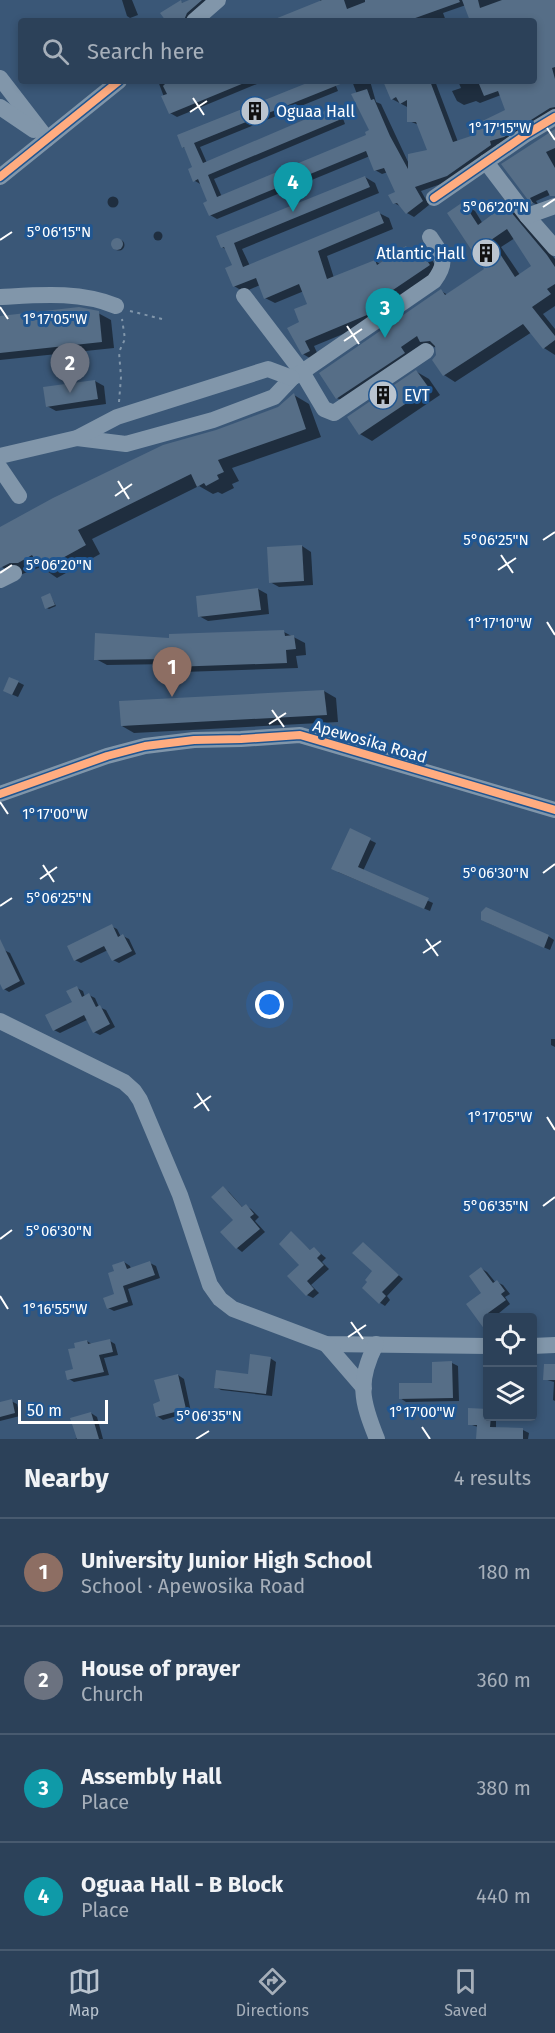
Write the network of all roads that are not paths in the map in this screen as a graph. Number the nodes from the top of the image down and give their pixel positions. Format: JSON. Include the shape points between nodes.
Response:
{"nodes":[{"id":1,"x":218,"y":0,"type":"edge"},
{"id":2,"x":197,"y":18,"type":"edge"},
{"id":3,"x":0,"y":78,"type":"edge"},
{"id":4,"x":115,"y":84,"type":"edge"},
{"id":5,"x":0,"y":107,"type":"edge"},
{"id":6,"x":555,"y":117,"type":"edge"},
{"id":7,"x":47,"y":139,"type":"junction"},
{"id":8,"x":486,"y":162,"type":"junction"},
{"id":9,"x":0,"y":177,"type":"edge"},
{"id":10,"x":434,"y":198,"type":"dead end"},
{"id":11,"x":555,"y":206,"type":"edge"},
{"id":12,"x":526,"y":216,"type":"junction"},
{"id":13,"x":430,"y":237,"type":"dead end"},
{"id":14,"x":555,"y":248,"type":"edge"},
{"id":15,"x":244,"y":296,"type":"dead end"},
{"id":16,"x":0,"y":297,"type":"edge"},
{"id":17,"x":116,"y":306,"type":"road end"},
{"id":18,"x":426,"y":351,"type":"dead end"},
{"id":19,"x":297,"y":375,"type":"junction"},
{"id":20,"x":77,"y":438,"type":"junction"},
{"id":21,"x":0,"y":456,"type":"edge"},
{"id":22,"x":0,"y":468,"type":"edge"},
{"id":23,"x":19,"y":496,"type":"dead end"},
{"id":24,"x":0,"y":794,"type":"edge"},
{"id":25,"x":555,"y":810,"type":"edge"},
{"id":26,"x":0,"y":1021,"type":"edge"},
{"id":27,"x":326,"y":1344,"type":"junction"},
{"id":28,"x":376,"y":1344,"type":"junction"},
{"id":29,"x":555,"y":1345,"type":"edge"},
{"id":30,"x":483,"y":1346,"type":"edge"},
{"id":31,"x":537,"y":1346,"type":"edge"},
{"id":32,"x":364,"y":1388,"type":"junction"},
{"id":33,"x":377,"y":1439,"type":"edge"}],
"edges":[{"from":1,"to":2,"type":"street"},
{"from":3,"to":7,"type":"street"},
{"from":4,"to":7,"type":"street"},
{"from":5,"to":7,"type":"street"},
{"from":6,"to":8,"type":"street"},
{"from":7,"to":9,"type":"street"},
{"from":8,"to":10,"type":"street"},
{"from":8,"to":12,"type":"street"},
{"from":11,"to":12,"type":"street"},
{"from":12,"to":14,"type":"street"},
{"from":13,"to":19,"type":"street","via":[[443,256],[441,272],[434,281]]},
{"from":15,"to":19,"type":"street"},
{"from":16,"to":17,"type":"street","via":[[75,295]]},
{"from":18,"to":19,"type":"street","via":[[334,413],[324,409]]},
{"from":19,"to":20,"type":"street","via":[[268,369],[120,416]]},
{"from":19,"to":20,"type":"street","via":[[274,397],[213,420],[126,444]]},
{"from":20,"to":21,"type":"street"},
{"from":22,"to":23,"type":"street"},
{"from":24,"to":25,"type":"street","name":"Apewosika Road","via":[[145,746],[300,735]]},
{"from":26,"to":27,"type":"street","via":[[124,1082],[134,1091],[180,1195],[210,1285],[220,1299],[233,1310]]},
{"from":27,"to":28,"type":"street"},
{"from":27,"to":32,"type":"street"},
{"from":28,"to":30,"type":"street"},
{"from":28,"to":32,"type":"street","via":[[364,1368]]},
{"from":29,"to":31,"type":"street"},
{"from":32,"to":33,"type":"street","via":[[368,1416]]}]}
